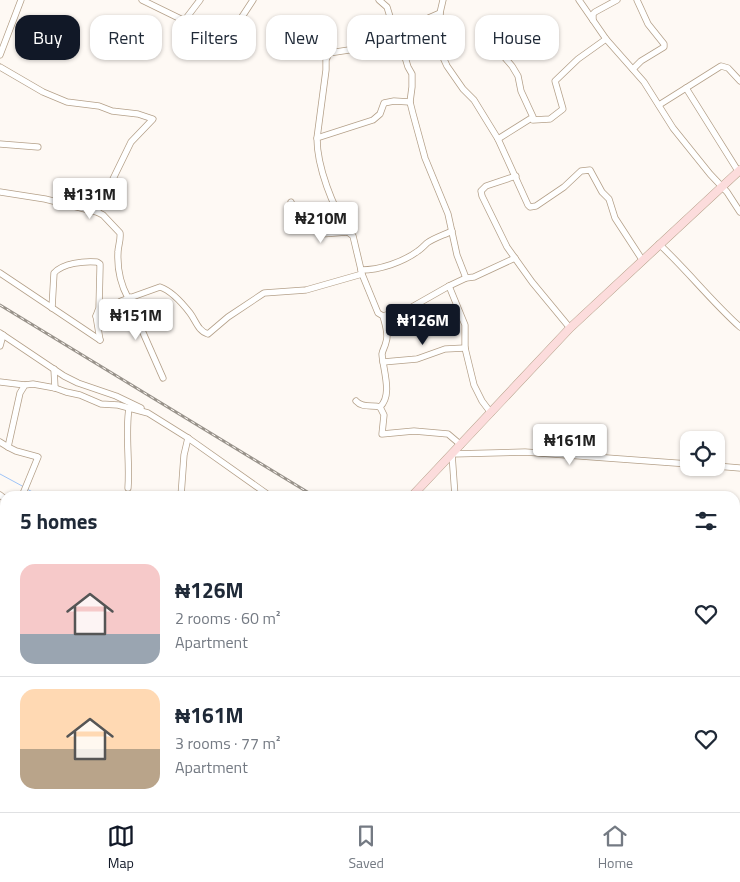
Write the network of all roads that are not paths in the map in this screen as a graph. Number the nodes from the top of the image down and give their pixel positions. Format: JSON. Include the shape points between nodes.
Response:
{"nodes":[{"id":1,"x":22,"y":0,"type":"edge"},
{"id":2,"x":142,"y":0,"type":"edge"},
{"id":3,"x":200,"y":0,"type":"edge"},
{"id":4,"x":253,"y":0,"type":"edge"},
{"id":5,"x":379,"y":0,"type":"edge"},
{"id":6,"x":444,"y":0,"type":"edge"},
{"id":7,"x":579,"y":0,"type":"edge"},
{"id":8,"x":617,"y":0,"type":"edge"},
{"id":9,"x":637,"y":0,"type":"edge"},
{"id":10,"x":440,"y":14,"type":"joint"},
{"id":11,"x":172,"y":15,"type":"edge"},
{"id":12,"x":189,"y":15,"type":"edge"},
{"id":13,"x":244,"y":15,"type":"edge"},
{"id":14,"x":389,"y":15,"type":"edge"},
{"id":15,"x":594,"y":22,"type":"junction"},
{"id":16,"x":606,"y":39,"type":"junction"},
{"id":17,"x":347,"y":50,"type":"edge"},
{"id":18,"x":0,"y":55,"type":"edge"},
{"id":19,"x":406,"y":60,"type":"edge"},
{"id":20,"x":506,"y":60,"type":"edge"},
{"id":21,"x":0,"y":66,"type":"edge"},
{"id":22,"x":633,"y":69,"type":"junction"},
{"id":23,"x":740,"y":81,"type":"edge"},
{"id":24,"x":686,"y":88,"type":"junction"},
{"id":25,"x":410,"y":102,"type":"junction"},
{"id":26,"x":659,"y":105,"type":"junction"},
{"id":27,"x":533,"y":120,"type":"dead end"},
{"id":28,"x":317,"y":138,"type":"junction"},
{"id":29,"x":498,"y":139,"type":"junction"},
{"id":30,"x":0,"y":144,"type":"edge"},
{"id":31,"x":38,"y":147,"type":"dead end"},
{"id":32,"x":739,"y":170,"type":"edge"},
{"id":33,"x":516,"y":176,"type":"junction"},
{"id":34,"x":721,"y":187,"type":"junction"},
{"id":35,"x":0,"y":192,"type":"edge"},
{"id":36,"x":291,"y":202,"type":"dead end"},
{"id":37,"x":97,"y":212,"type":"junction"},
{"id":38,"x":740,"y":212,"type":"edge"},
{"id":39,"x":452,"y":231,"type":"junction"},
{"id":40,"x":348,"y":232,"type":"junction"},
{"id":41,"x":659,"y":244,"type":"junction"},
{"id":42,"x":515,"y":258,"type":"junction"},
{"id":43,"x":643,"y":261,"type":"junction"},
{"id":44,"x":362,"y":272,"type":"junction"},
{"id":45,"x":0,"y":274,"type":"edge"},
{"id":46,"x":466,"y":278,"type":"junction"},
{"id":47,"x":449,"y":286,"type":"junction"},
{"id":48,"x":129,"y":298,"type":"junction"},
{"id":49,"x":52,"y":308,"type":"junction"},
{"id":50,"x":96,"y":316,"type":"junction"},
{"id":51,"x":383,"y":316,"type":"junction"},
{"id":52,"x":740,"y":327,"type":"edge"},
{"id":53,"x":570,"y":328,"type":"junction"},
{"id":54,"x":1,"y":334,"type":"edge"},
{"id":55,"x":0,"y":346,"type":"edge"},
{"id":56,"x":465,"y":348,"type":"junction"},
{"id":57,"x":383,"y":362,"type":"junction"},
{"id":58,"x":54,"y":369,"type":"junction"},
{"id":59,"x":163,"y":378,"type":"dead end"},
{"id":60,"x":1,"y":381,"type":"edge"},
{"id":61,"x":24,"y":385,"type":"junction"},
{"id":62,"x":55,"y":388,"type":"junction"},
{"id":63,"x":356,"y":401,"type":"dead end"},
{"id":64,"x":380,"y":407,"type":"junction"},
{"id":65,"x":129,"y":408,"type":"junction"},
{"id":66,"x":148,"y":413,"type":"junction"},
{"id":67,"x":490,"y":413,"type":"junction"},
{"id":68,"x":188,"y":438,"type":"junction"},
{"id":69,"x":0,"y":442,"type":"edge"},
{"id":70,"x":461,"y":445,"type":"junction"},
{"id":71,"x":8,"y":447,"type":"junction"},
{"id":72,"x":452,"y":454,"type":"junction"},
{"id":73,"x":680,"y":463,"type":"edge"},
{"id":74,"x":725,"y":467,"type":"edge"},
{"id":75,"x":740,"y":468,"type":"edge"},
{"id":76,"x":128,"y":488,"type":"dead end"},
{"id":77,"x":24,"y":491,"type":"edge"},
{"id":78,"x":181,"y":491,"type":"edge"},
{"id":79,"x":263,"y":491,"type":"edge"},
{"id":80,"x":417,"y":491,"type":"edge"},
{"id":81,"x":455,"y":491,"type":"edge"}],
"edges":[{"from":1,"to":18,"type":"street"},
{"from":2,"to":11,"type":"street"},
{"from":3,"to":12,"type":"street"},
{"from":4,"to":13,"type":"street"},
{"from":5,"to":14,"type":"street","via":[[387,7]]},
{"from":6,"to":10,"type":"street"},
{"from":7,"to":15,"type":"street"},
{"from":8,"to":15,"type":"street","via":[[595,12]]},
{"from":9,"to":22,"type":"street","via":[[664,47]]},
{"from":10,"to":29,"type":"street","via":[[441,53]]},
{"from":15,"to":16,"type":"street"},
{"from":16,"to":22,"type":"street"},
{"from":16,"to":27,"type":"street","via":[[555,81],[563,109],[550,119]]},
{"from":17,"to":28,"type":"street","via":[[328,53]]},
{"from":19,"to":25,"type":"street","via":[[412,74]]},
{"from":20,"to":29,"type":"street","via":[[518,76],[533,117]]},
{"from":21,"to":37,"type":"street","via":[[15,77],[67,102],[153,119],[131,142]]},
{"from":22,"to":26,"type":"street"},
{"from":23,"to":24,"type":"street","via":[[728,68],[721,66]]},
{"from":24,"to":26,"type":"street"},
{"from":24,"to":32,"type":"street"},
{"from":25,"to":28,"type":"street","via":[[384,103],[380,114],[373,120]]},
{"from":25,"to":39,"type":"street","via":[[425,158]]},
{"from":26,"to":34,"type":"street","via":[[673,128]]},
{"from":28,"to":40,"type":"street","via":[[322,171]]},
{"from":29,"to":33,"type":"street"},
{"from":30,"to":31,"type":"street"},
{"from":32,"to":34,"type":"main road"},
{"from":33,"to":42,"type":"street","via":[[486,186],[481,191],[500,234]]},
{"from":33,"to":43,"type":"street","via":[[528,205],[534,207],[564,187],[581,170],[590,170],[609,199],[615,218]]},
{"from":34,"to":38,"type":"street"},
{"from":34,"to":41,"type":"main road"},
{"from":35,"to":37,"type":"street"},
{"from":36,"to":40,"type":"street","via":[[297,217],[312,223],[322,234]]},
{"from":37,"to":48,"type":"street","via":[[120,233],[118,272],[121,286]]},
{"from":39,"to":44,"type":"street","via":[[435,238],[399,262]]},
{"from":39,"to":46,"type":"street"},
{"from":40,"to":44,"type":"street","via":[[353,236]]},
{"from":41,"to":43,"type":"main road"},
{"from":41,"to":52,"type":"street"},
{"from":42,"to":46,"type":"street"},
{"from":42,"to":53,"type":"street"},
{"from":43,"to":53,"type":"main road"},
{"from":44,"to":48,"type":"street","via":[[306,290],[264,293],[208,334],[165,289],[160,287]]},
{"from":44,"to":51,"type":"street","via":[[378,313]]},
{"from":45,"to":49,"type":"street"},
{"from":46,"to":47,"type":"street"},
{"from":47,"to":51,"type":"street","via":[[412,307]]},
{"from":47,"to":56,"type":"street","via":[[465,325]]},
{"from":48,"to":50,"type":"street"},
{"from":48,"to":59,"type":"street"},
{"from":49,"to":50,"type":"street","via":[[100,340]]},
{"from":49,"to":50,"type":"street","via":[[56,270],[97,262],[100,268]]},
{"from":51,"to":57,"type":"street","via":[[387,339],[382,351]]},
{"from":53,"to":67,"type":"main road"},
{"from":54,"to":55,"type":"street"},
{"from":54,"to":58,"type":"street"},
{"from":56,"to":57,"type":"street","via":[[445,349],[417,359]]},
{"from":56,"to":67,"type":"street","via":[[474,385]]},
{"from":57,"to":64,"type":"street","via":[[387,391]]},
{"from":58,"to":62,"type":"street"},
{"from":58,"to":66,"type":"street","via":[[78,383],[116,396]]},
{"from":60,"to":61,"type":"street"},
{"from":61,"to":62,"type":"street"},
{"from":61,"to":71,"type":"street","via":[[17,402]]},
{"from":62,"to":65,"type":"street","via":[[101,404]]},
{"from":63,"to":64,"type":"street","via":[[365,406]]},
{"from":64,"to":70,"type":"street","via":[[384,415],[382,434],[414,431],[448,434]]},
{"from":65,"to":66,"type":"street"},
{"from":65,"to":76,"type":"street"},
{"from":66,"to":68,"type":"street"},
{"from":67,"to":70,"type":"main road"},
{"from":68,"to":78,"type":"street"},
{"from":68,"to":79,"type":"street"},
{"from":69,"to":71,"type":"street"},
{"from":70,"to":72,"type":"main road"},
{"from":71,"to":77,"type":"street","via":[[38,457]]},
{"from":72,"to":73,"type":"street","via":[[525,452]]},
{"from":72,"to":80,"type":"main road"},
{"from":72,"to":81,"type":"street"},
{"from":74,"to":75,"type":"street"}]}
